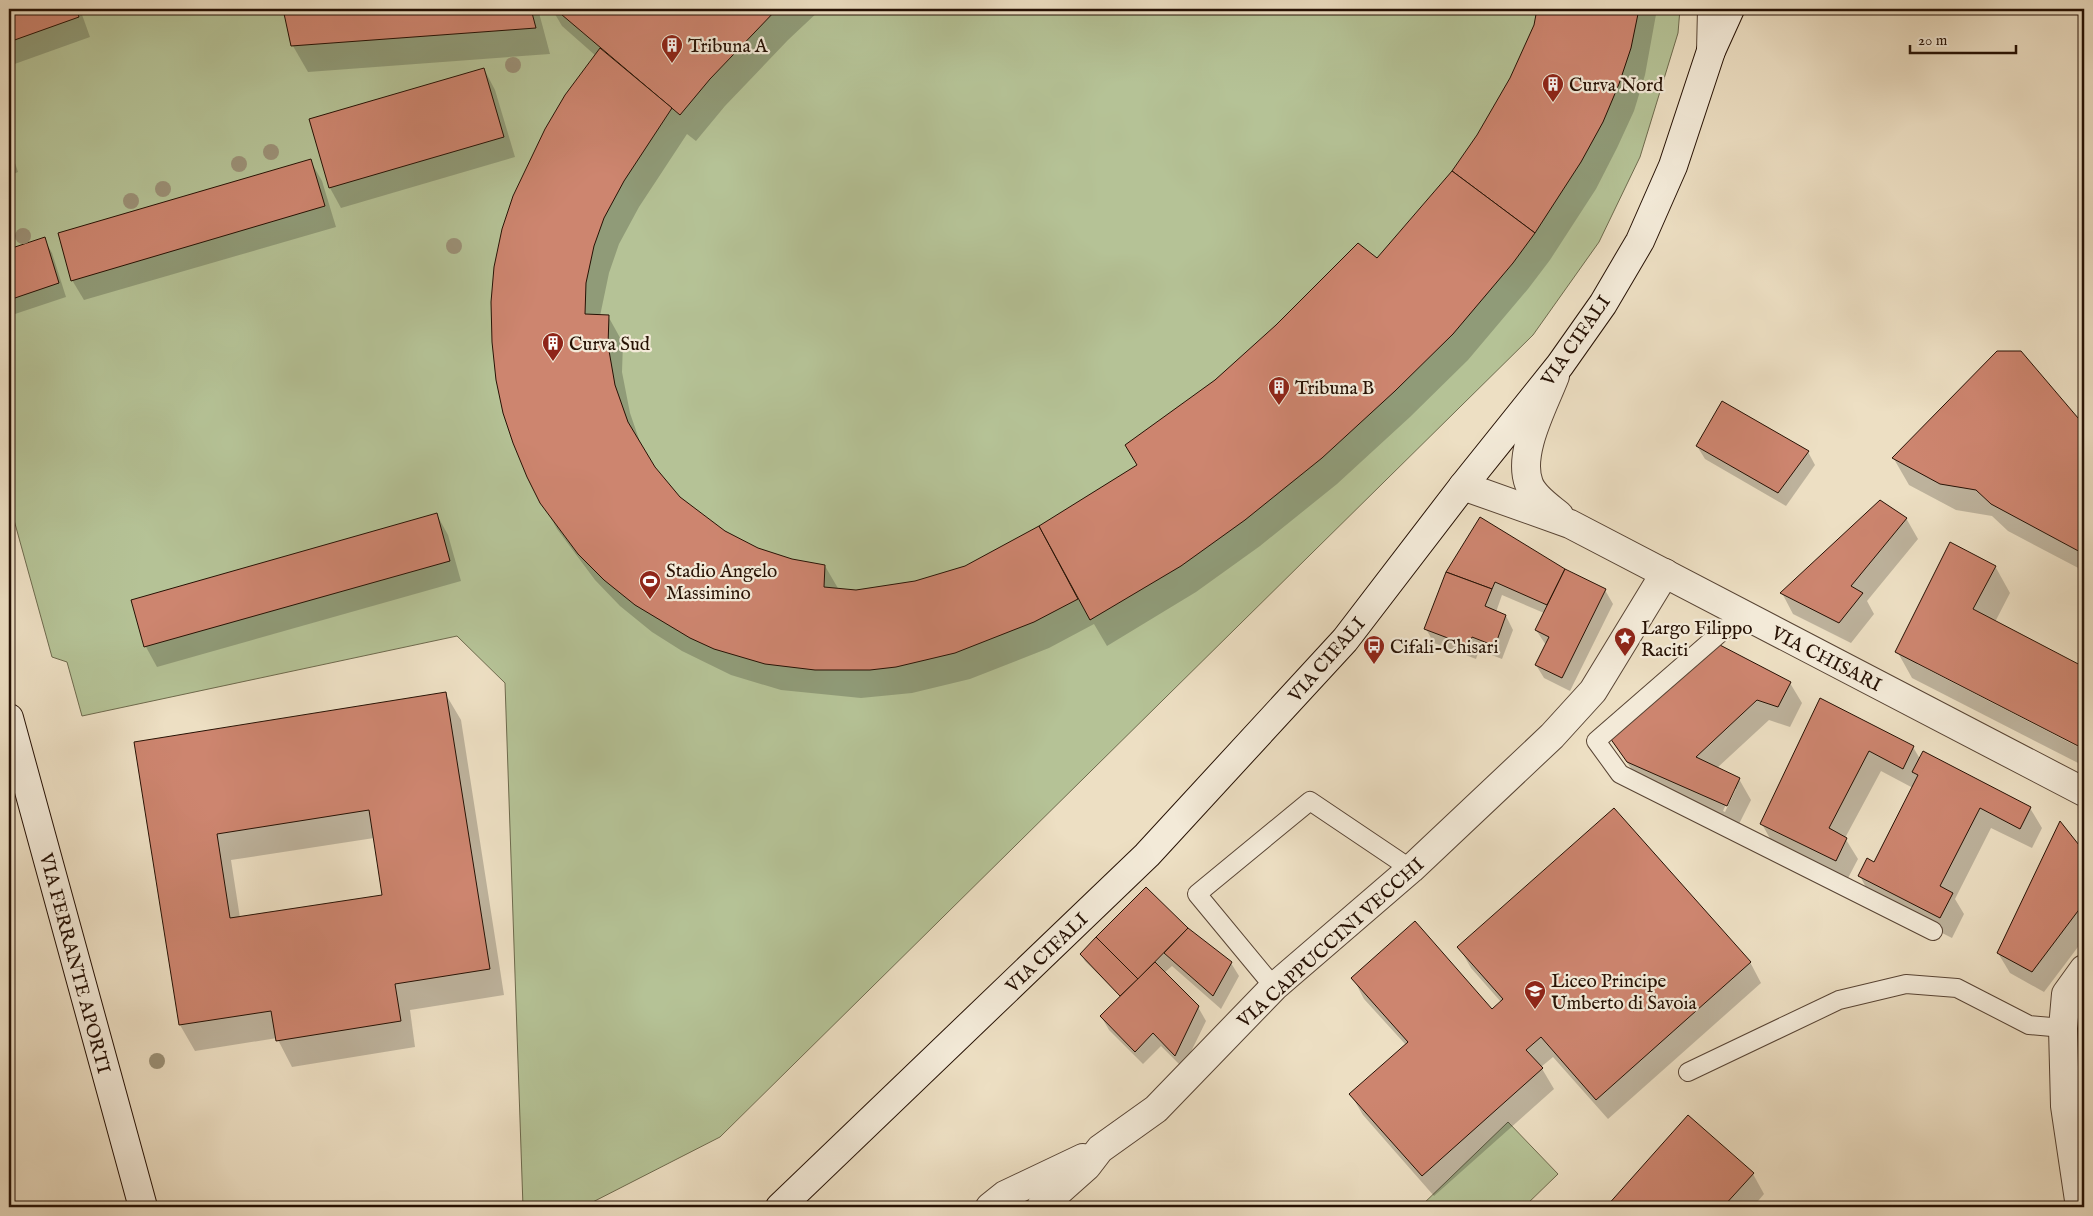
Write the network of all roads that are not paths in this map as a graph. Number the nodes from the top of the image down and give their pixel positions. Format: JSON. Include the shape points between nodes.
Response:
{"nodes":[{"id":1,"x":1712,"y":9,"type":"edge"},
{"id":2,"x":1730,"y":9,"type":"edge"},
{"id":3,"x":1711,"y":51,"type":"junction"},
{"id":4,"x":1560,"y":365,"type":"junction"},
{"id":5,"x":1463,"y":486,"type":"junction"},
{"id":6,"x":1570,"y":524,"type":"junction"},
{"id":7,"x":1664,"y":574,"type":"junction"},
{"id":8,"x":1742,"y":614,"type":"junction"},
{"id":9,"x":9,"y":718,"type":"edge"},
{"id":10,"x":2084,"y":792,"type":"edge"},
{"id":11,"x":1411,"y":869,"type":"junction"},
{"id":12,"x":1933,"y":931,"type":"dead end"},
{"id":13,"x":2084,"y":969,"type":"edge"},
{"id":14,"x":1274,"y":987,"type":"junction"},
{"id":15,"x":2064,"y":1028,"type":"junction"},
{"id":16,"x":1688,"y":1072,"type":"dead end"},
{"id":17,"x":1100,"y":1149,"type":"junction"},
{"id":18,"x":143,"y":1207,"type":"edge"},
{"id":19,"x":780,"y":1207,"type":"edge"},
{"id":20,"x":990,"y":1207,"type":"edge"},
{"id":21,"x":1041,"y":1207,"type":"edge"},
{"id":22,"x":2080,"y":1207,"type":"edge"}],
"edges":[{"from":1,"to":3,"type":"street"},
{"from":2,"to":3,"type":"street","name":"VIA CIFALI"},
{"from":3,"to":4,"type":"street","name":"VIA CIFALI","via":[[1673,166],[1640,241],[1603,304]]},
{"from":4,"to":5,"type":"street","name":"VIA CIFALI"},
{"from":4,"to":6,"type":"street","via":[[1532,433],[1526,472],[1536,496]]},
{"from":5,"to":6,"type":"street"},
{"from":5,"to":19,"type":"street","name":"VIA CIFALI","via":[[1345,640],[1154,848]]},
{"from":6,"to":7,"type":"street","name":"VIA CHISARI"},
{"from":7,"to":8,"type":"street","name":"VIA CHISARI"},
{"from":7,"to":11,"type":"street","name":"VIA CAPPUCCINI VECCHI","via":[[1593,692],[1552,736]]},
{"from":8,"to":10,"type":"street","name":"VIA CHISARI"},
{"from":8,"to":12,"type":"lane","via":[[1596,741],[1620,774]]},
{"from":9,"to":18,"type":"street","name":"VIA FERRANTE APORTI"},
{"from":11,"to":14,"type":"street","name":"VIA CAPPUCCINI VECCHI"},
{"from":11,"to":14,"type":"lane","via":[[1310,801],[1197,894]]},
{"from":13,"to":15,"type":"street","via":[[2066,994]]},
{"from":14,"to":17,"type":"street","name":"VIA CAPPUCCINI VECCHI","via":[[1156,1109]]},
{"from":15,"to":16,"type":"lane","via":[[2029,1025],[1957,988],[1906,984],[1839,1000]]},
{"from":15,"to":22,"type":"street","via":[[2065,1106]]},
{"from":17,"to":20,"type":"street","via":[[1005,1195]]},
{"from":17,"to":21,"type":"street","name":"VIA CAPPUCCINI VECCHI","via":[[1087,1166]]}]}
